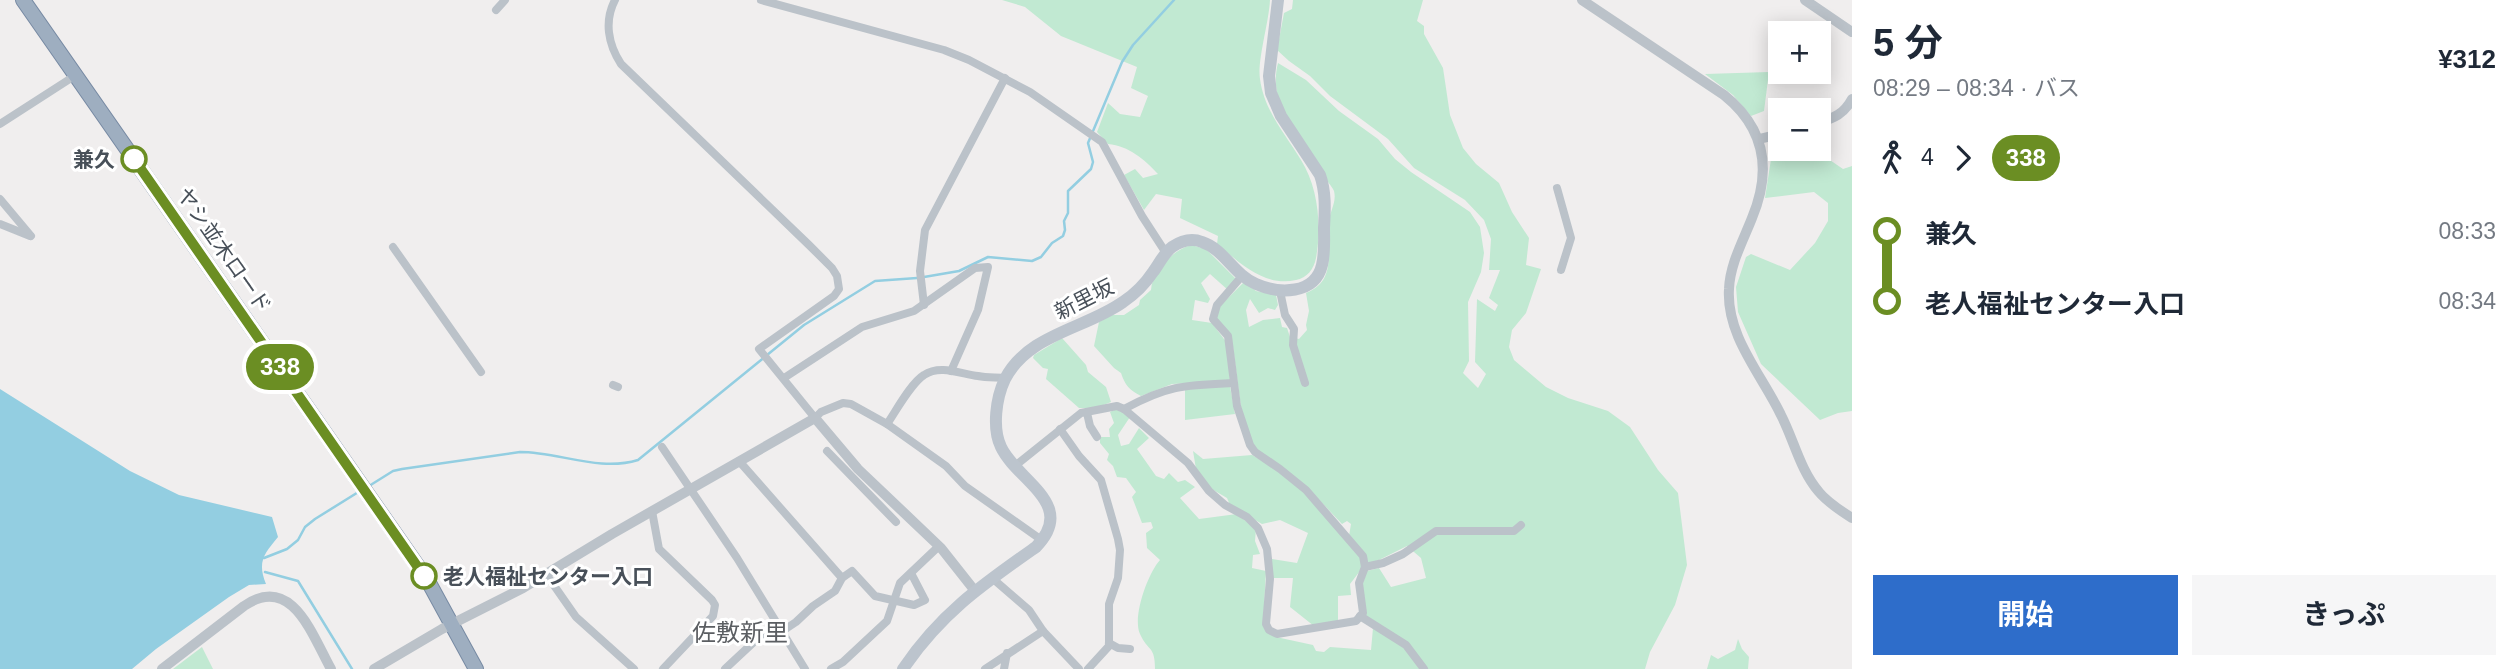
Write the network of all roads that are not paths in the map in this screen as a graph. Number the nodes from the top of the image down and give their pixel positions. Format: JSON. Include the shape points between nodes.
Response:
{"nodes":[{"id":1,"x":23,"y":0,"type":"edge"},
{"id":2,"x":505,"y":0,"type":"edge"},
{"id":3,"x":615,"y":0,"type":"edge"},
{"id":4,"x":761,"y":0,"type":"edge"},
{"id":5,"x":1278,"y":0,"type":"edge"},
{"id":6,"x":1582,"y":0,"type":"edge"},
{"id":7,"x":1805,"y":0,"type":"edge"},
{"id":8,"x":496,"y":10,"type":"dead end"},
{"id":9,"x":1852,"y":32,"type":"edge"},
{"id":10,"x":76,"y":75,"type":"junction"},
{"id":11,"x":1004,"y":78,"type":"junction"},
{"id":12,"x":1852,"y":99,"type":"edge"},
{"id":13,"x":1831,"y":118,"type":"edge"},
{"id":14,"x":0,"y":124,"type":"edge"},
{"id":15,"x":1768,"y":137,"type":"edge"},
{"id":16,"x":1759,"y":139,"type":"junction"},
{"id":17,"x":1557,"y":188,"type":"dead end"},
{"id":18,"x":0,"y":199,"type":"edge"},
{"id":19,"x":0,"y":224,"type":"edge"},
{"id":20,"x":393,"y":247,"type":"dead end"},
{"id":21,"x":1166,"y":253,"type":"junction"},
{"id":22,"x":1561,"y":270,"type":"dead end"},
{"id":23,"x":1242,"y":276,"type":"junction"},
{"id":24,"x":1280,"y":291,"type":"junction"},
{"id":25,"x":923,"y":305,"type":"junction"},
{"id":26,"x":951,"y":371,"type":"junction"},
{"id":27,"x":481,"y":372,"type":"dead end"},
{"id":28,"x":784,"y":378,"type":"junction"},
{"id":29,"x":1006,"y":378,"type":"junction"},
{"id":30,"x":1233,"y":383,"type":"junction"},
{"id":31,"x":1305,"y":383,"type":"dead end"},
{"id":32,"x":1124,"y":409,"type":"junction"},
{"id":33,"x":1087,"y":412,"type":"junction"},
{"id":34,"x":815,"y":418,"type":"junction"},
{"id":35,"x":887,"y":424,"type":"junction"},
{"id":36,"x":1060,"y":429,"type":"junction"},
{"id":37,"x":1097,"y":437,"type":"dead end"},
{"id":38,"x":662,"y":447,"type":"dead end"},
{"id":39,"x":827,"y":451,"type":"dead end"},
{"id":40,"x":739,"y":461,"type":"junction"},
{"id":41,"x":1015,"y":466,"type":"junction"},
{"id":42,"x":691,"y":488,"type":"junction"},
{"id":43,"x":882,"y":492,"type":"junction"},
{"id":44,"x":879,"y":505,"type":"junction"},
{"id":45,"x":652,"y":511,"type":"junction"},
{"id":46,"x":1852,"y":518,"type":"edge"},
{"id":47,"x":897,"y":522,"type":"dead end"},
{"id":48,"x":1521,"y":525,"type":"dead end"},
{"id":49,"x":1043,"y":541,"type":"junction"},
{"id":50,"x":939,"y":546,"type":"junction"},
{"id":51,"x":1365,"y":568,"type":"junction"},
{"id":52,"x":911,"y":573,"type":"junction"},
{"id":53,"x":546,"y":574,"type":"junction"},
{"id":54,"x":842,"y":578,"type":"junction"},
{"id":55,"x":992,"y":578,"type":"junction"},
{"id":56,"x":975,"y":591,"type":"junction"},
{"id":57,"x":894,"y":600,"type":"junction"},
{"id":58,"x":1360,"y":616,"type":"junction"},
{"id":59,"x":453,"y":623,"type":"junction"},
{"id":60,"x":1043,"y":631,"type":"junction"},
{"id":61,"x":781,"y":632,"type":"junction"},
{"id":62,"x":1109,"y":643,"type":"junction"},
{"id":63,"x":1130,"y":649,"type":"dead end"},
{"id":64,"x":1007,"y":653,"type":"junction"},
{"id":65,"x":162,"y":669,"type":"edge"},
{"id":66,"x":331,"y":669,"type":"edge"},
{"id":67,"x":374,"y":669,"type":"edge"},
{"id":68,"x":475,"y":669,"type":"edge"},
{"id":69,"x":634,"y":669,"type":"edge"},
{"id":70,"x":663,"y":669,"type":"edge"},
{"id":71,"x":725,"y":669,"type":"edge"},
{"id":72,"x":805,"y":669,"type":"edge"},
{"id":73,"x":831,"y":669,"type":"edge"},
{"id":74,"x":903,"y":669,"type":"edge"},
{"id":75,"x":985,"y":669,"type":"edge"},
{"id":76,"x":1004,"y":669,"type":"edge"},
{"id":77,"x":1079,"y":669,"type":"edge"},
{"id":78,"x":1088,"y":669,"type":"edge"},
{"id":79,"x":1424,"y":669,"type":"edge"}],
"edges":[{"from":1,"to":10,"type":"highway","name":"ヤシ並木ロード"},
{"from":2,"to":8,"type":"street"},
{"from":3,"to":28,"type":"street","via":[[609,30],[612,50],[621,64],[837,276],[839,289],[834,296],[759,349]]},
{"from":4,"to":11,"type":"street","via":[[944,50]]},
{"from":5,"to":24,"type":"main road","via":[[1271,93],[1320,175],[1325,204],[1320,273],[1306,286]]},
{"from":6,"to":16,"type":"street","via":[[1724,94],[1742,111]]},
{"from":7,"to":9,"type":"street"},
{"from":10,"to":14,"type":"street"},
{"from":10,"to":59,"type":"highway","name":"ヤシ並木ロード"},
{"from":11,"to":21,"type":"street","via":[[1102,142]]},
{"from":11,"to":25,"type":"street","via":[[925,229],[920,272]]},
{"from":12,"to":13,"type":"street","via":[[1846,110]]},
{"from":15,"to":16,"type":"street"},
{"from":16,"to":46,"type":"street","via":[[1761,190],[1730,277],[1733,324],[1783,417],[1806,473],[1820,493]]},
{"from":17,"to":22,"type":"street","via":[[1571,238]]},
{"from":18,"to":19,"type":"street","via":[[31,236]]},
{"from":20,"to":27,"type":"street"},
{"from":21,"to":23,"type":"main road","via":[[1188,240],[1203,242]]},
{"from":21,"to":29,"type":"main road","name":"新里坂","via":[[1128,298],[1033,348]]},
{"from":23,"to":24,"type":"main road"},
{"from":23,"to":30,"type":"street","via":[[1217,305],[1213,319],[1228,336]]},
{"from":24,"to":31,"type":"street"},
{"from":25,"to":26,"type":"street","via":[[975,268],[988,267],[978,310]]},
{"from":25,"to":28,"type":"street","via":[[862,327]]},
{"from":26,"to":29,"type":"street"},
{"from":26,"to":35,"type":"street","via":[[922,375]]},
{"from":28,"to":34,"type":"street"},
{"from":29,"to":41,"type":"main road","name":"新里坂","via":[[998,405],[998,436]]},
{"from":30,"to":32,"type":"street","via":[[1174,387]]},
{"from":30,"to":51,"type":"street","via":[[1255,453],[1306,490],[1363,556]]},
{"from":32,"to":33,"type":"street","via":[[1117,406]]},
{"from":32,"to":58,"type":"street","via":[[1188,463],[1209,491],[1258,527],[1267,549],[1269,630],[1277,634],[1316,629],[1356,621]]},
{"from":33,"to":36,"type":"street"},
{"from":33,"to":37,"type":"street"},
{"from":34,"to":35,"type":"street","via":[[843,403]]},
{"from":34,"to":40,"type":"street"},
{"from":34,"to":43,"type":"street"},
{"from":35,"to":49,"type":"street"},
{"from":36,"to":41,"type":"street"},
{"from":36,"to":62,"type":"street","via":[[1101,480],[1118,539]]},
{"from":38,"to":42,"type":"street"},
{"from":39,"to":44,"type":"street"},
{"from":40,"to":42,"type":"street"},
{"from":40,"to":54,"type":"street"},
{"from":41,"to":49,"type":"main road","name":"新里坂","via":[[1049,507],[1051,523]]},
{"from":42,"to":45,"type":"street"},
{"from":42,"to":61,"type":"street"},
{"from":43,"to":44,"type":"street"},
{"from":43,"to":50,"type":"street"},
{"from":44,"to":47,"type":"street"},
{"from":45,"to":53,"type":"street"},
{"from":45,"to":70,"type":"street","via":[[659,549],[715,606],[713,616]]},
{"from":48,"to":51,"type":"street","via":[[1514,531],[1436,531],[1403,554]]},
{"from":49,"to":55,"type":"main road"},
{"from":50,"to":52,"type":"street"},
{"from":50,"to":56,"type":"street"},
{"from":51,"to":58,"type":"street","via":[[1359,583]]},
{"from":52,"to":57,"type":"street","via":[[900,583]]},
{"from":52,"to":57,"type":"street","via":[[925,600],[914,605]]},
{"from":53,"to":59,"type":"street"},
{"from":53,"to":69,"type":"street","via":[[576,617]]},
{"from":54,"to":57,"type":"street","via":[[852,571],[875,596]]},
{"from":54,"to":61,"type":"street","via":[[835,591]]},
{"from":55,"to":56,"type":"main road"},
{"from":55,"to":60,"type":"street","via":[[1029,610]]},
{"from":56,"to":74,"type":"main road","via":[[934,628]]},
{"from":57,"to":73,"type":"street","via":[[887,621]]},
{"from":58,"to":79,"type":"street","via":[[1406,645]]},
{"from":59,"to":67,"type":"street"},
{"from":59,"to":68,"type":"highway","name":"ヤシ並木ロード"},
{"from":60,"to":64,"type":"street"},
{"from":60,"to":77,"type":"street"},
{"from":61,"to":71,"type":"street","via":[[756,640]]},
{"from":61,"to":72,"type":"street"},
{"from":62,"to":63,"type":"street"},
{"from":62,"to":78,"type":"street"},
{"from":64,"to":75,"type":"street"},
{"from":64,"to":76,"type":"street"},
{"from":65,"to":66,"type":"street","via":[[265,595],[283,599],[298,610]]}]}
